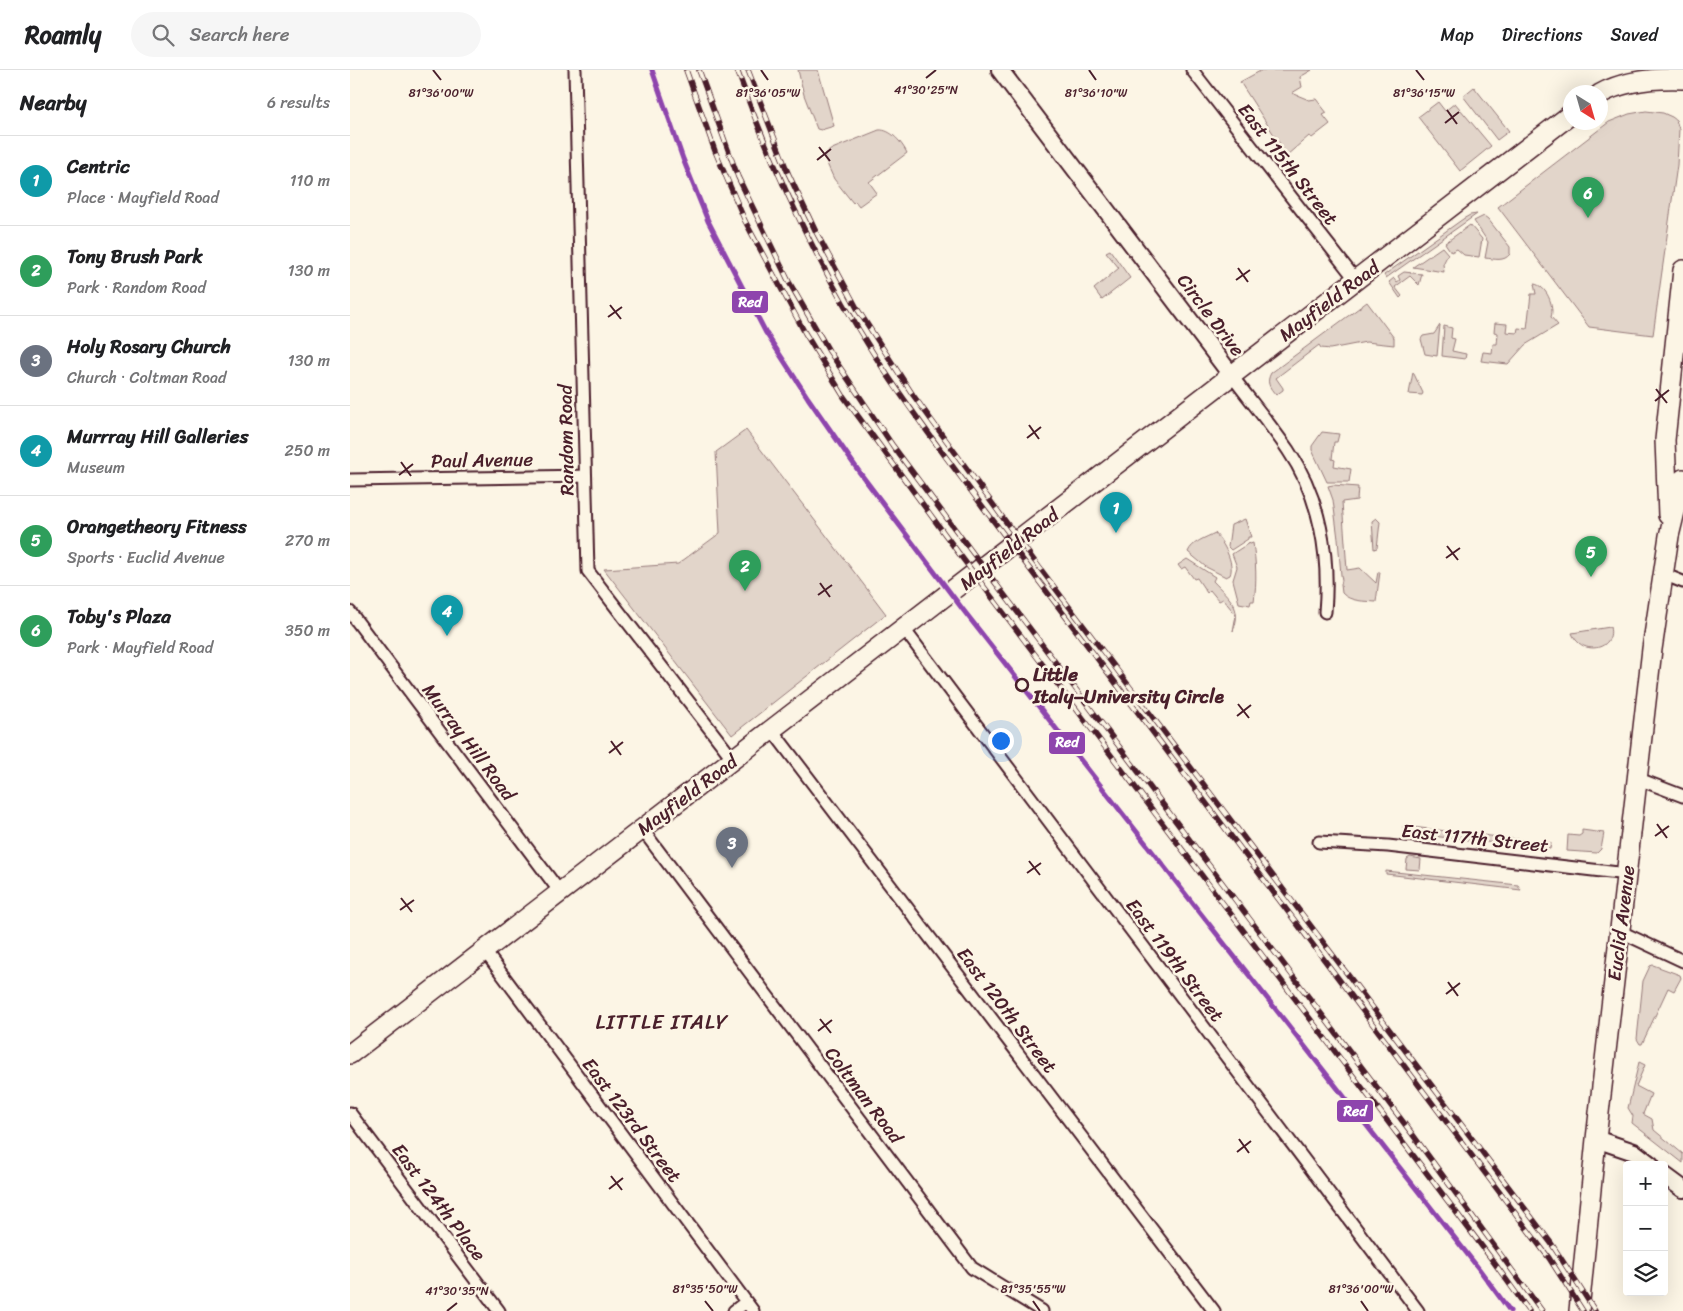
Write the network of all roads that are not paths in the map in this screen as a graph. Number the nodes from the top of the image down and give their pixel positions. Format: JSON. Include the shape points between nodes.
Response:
{"nodes":[{"id":1,"x":575,"y":70,"type":"edge"},
{"id":2,"x":1000,"y":70,"type":"edge"},
{"id":3,"x":1192,"y":70,"type":"edge"},
{"id":4,"x":1683,"y":79,"type":"edge"},
{"id":5,"x":1608,"y":90,"type":"edge"},
{"id":6,"x":1563,"y":120,"type":"edge"},
{"id":7,"x":1683,"y":270,"type":"edge"},
{"id":8,"x":1356,"y":280,"type":"junction"},
{"id":9,"x":1232,"y":376,"type":"junction"},
{"id":10,"x":585,"y":476,"type":"junction"},
{"id":11,"x":1683,"y":479,"type":"edge"},
{"id":12,"x":350,"y":480,"type":"edge"},
{"id":13,"x":1669,"y":536,"type":"junction"},
{"id":14,"x":1663,"y":574,"type":"junction"},
{"id":15,"x":1683,"y":582,"type":"edge"},
{"id":16,"x":350,"y":612,"type":"edge"},
{"id":17,"x":1325,"y":612,"type":"dead end"},
{"id":18,"x":904,"y":629,"type":"junction"},
{"id":19,"x":772,"y":730,"type":"junction"},
{"id":20,"x":733,"y":759,"type":"junction"},
{"id":21,"x":1636,"y":778,"type":"junction"},
{"id":22,"x":1683,"y":796,"type":"edge"},
{"id":23,"x":642,"y":829,"type":"junction"},
{"id":24,"x":1319,"y":842,"type":"dead end"},
{"id":25,"x":1627,"y":874,"type":"junction"},
{"id":26,"x":560,"y":892,"type":"junction"},
{"id":27,"x":1619,"y":931,"type":"junction"},
{"id":28,"x":484,"y":950,"type":"junction"},
{"id":29,"x":1683,"y":961,"type":"edge"},
{"id":30,"x":350,"y":1054,"type":"edge"},
{"id":31,"x":350,"y":1113,"type":"edge"},
{"id":32,"x":1596,"y":1140,"type":"junction"},
{"id":33,"x":1646,"y":1161,"type":"edge"},
{"id":34,"x":1668,"y":1178,"type":"edge"},
{"id":35,"x":1683,"y":1189,"type":"edge"},
{"id":36,"x":749,"y":1306,"type":"edge"},
{"id":37,"x":499,"y":1311,"type":"edge"},
{"id":38,"x":734,"y":1311,"type":"edge"},
{"id":39,"x":1042,"y":1311,"type":"edge"},
{"id":40,"x":1214,"y":1311,"type":"edge"},
{"id":41,"x":1418,"y":1311,"type":"edge"},
{"id":42,"x":1579,"y":1311,"type":"edge"}],
"edges":[{"from":1,"to":10,"type":"street","name":"Random Road"},
{"from":2,"to":9,"type":"street","name":"Circle Drive"},
{"from":3,"to":8,"type":"street","name":"East 115th Street"},
{"from":4,"to":5,"type":"main road","via":[[1643,80]]},
{"from":6,"to":8,"type":"main road","name":"Mayfield Road"},
{"from":7,"to":13,"type":"main road","name":"Euclid Avenue","via":[[1665,440]]},
{"from":8,"to":9,"type":"main road","name":"Mayfield Road"},
{"from":9,"to":17,"type":"street","name":"Circle Drive","via":[[1288,450],[1307,485],[1322,533]]},
{"from":9,"to":18,"type":"main road","name":"Mayfield Road"},
{"from":10,"to":12,"type":"street","name":"Paul Avenue"},
{"from":10,"to":20,"type":"street","name":"Random Road","via":[[589,574]]},
{"from":11,"to":13,"type":"main road","name":"Euclid Avenue"},
{"from":13,"to":14,"type":"main road","name":"Euclid Avenue"},
{"from":14,"to":15,"type":"street"},
{"from":14,"to":21,"type":"main road","name":"Euclid Avenue"},
{"from":16,"to":26,"type":"street","name":"Murray Hill Road"},
{"from":18,"to":19,"type":"main road","name":"Mayfield Road"},
{"from":18,"to":41,"type":"street","name":"East 119th Street"},
{"from":19,"to":20,"type":"main road","name":"Mayfield Road"},
{"from":19,"to":40,"type":"street","name":"East 120th Street"},
{"from":20,"to":23,"type":"main road","name":"Mayfield Road"},
{"from":21,"to":22,"type":"street"},
{"from":21,"to":25,"type":"main road","name":"Euclid Avenue"},
{"from":23,"to":26,"type":"main road","name":"Mayfield Road"},
{"from":23,"to":39,"type":"street","name":"Coltman Road","via":[[972,1268]]},
{"from":24,"to":25,"type":"street","name":"East 117th Street","via":[[1388,846]]},
{"from":25,"to":27,"type":"main road","name":"Euclid Avenue"},
{"from":26,"to":28,"type":"main road","name":"Mayfield Road"},
{"from":27,"to":29,"type":"street"},
{"from":27,"to":32,"type":"main road","name":"Euclid Avenue"},
{"from":28,"to":30,"type":"main road","name":"Mayfield Road"},
{"from":28,"to":36,"type":"street","name":"East 123rd Street"},
{"from":31,"to":37,"type":"street","name":"East 124th Place"},
{"from":32,"to":33,"type":"street","via":[[1634,1152]]},
{"from":32,"to":42,"type":"main road","name":"Euclid Avenue"},
{"from":34,"to":35,"type":"street"},
{"from":36,"to":38,"type":"street"}]}
